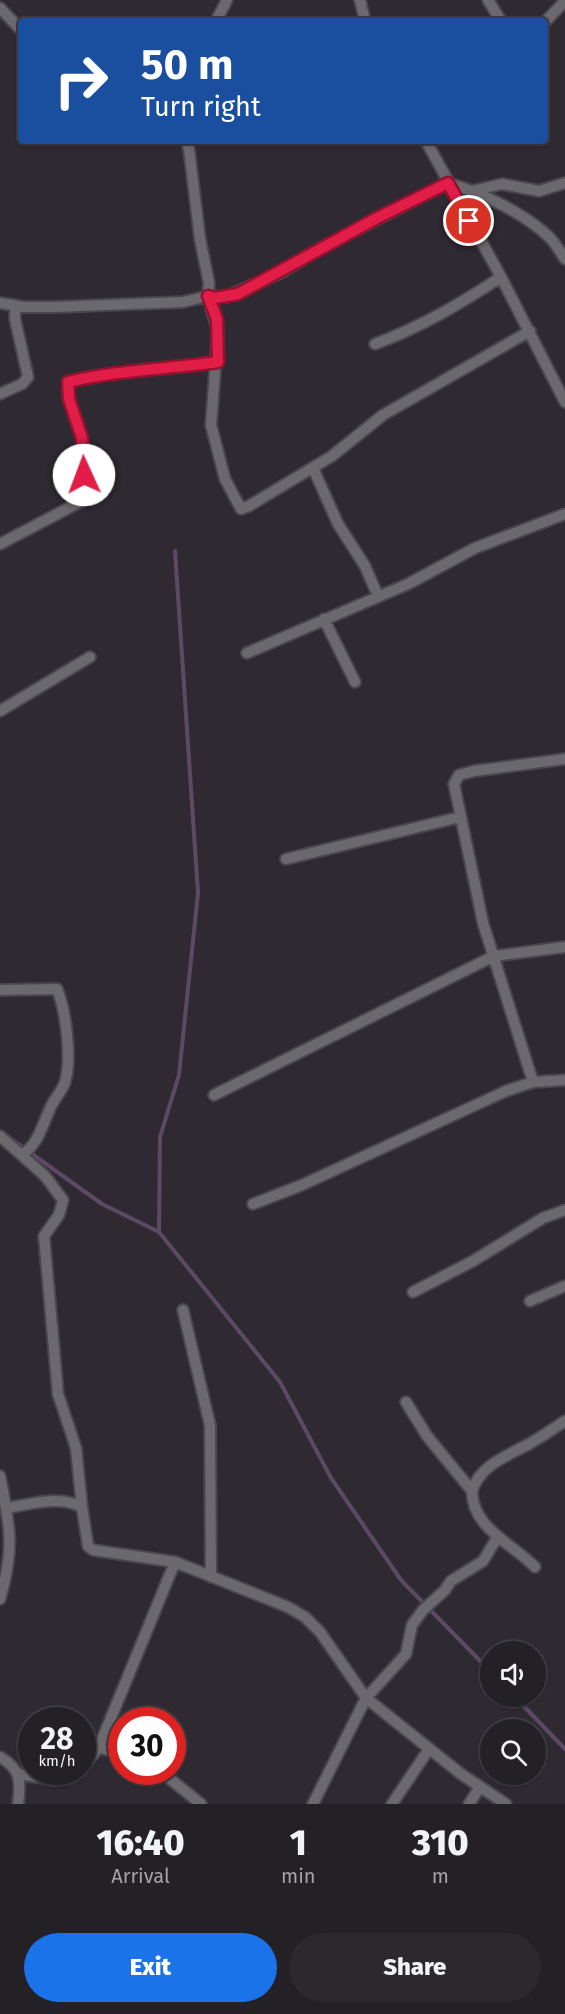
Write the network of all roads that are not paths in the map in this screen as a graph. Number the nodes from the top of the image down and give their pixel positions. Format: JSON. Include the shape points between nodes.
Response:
{"nodes":[{"id":1,"x":227,"y":0,"type":"edge"},
{"id":2,"x":360,"y":0,"type":"edge"},
{"id":3,"x":488,"y":0,"type":"edge"},
{"id":4,"x":564,"y":5,"type":"edge"},
{"id":5,"x":0,"y":8,"type":"edge"},
{"id":6,"x":218,"y":18,"type":"edge"},
{"id":7,"x":364,"y":18,"type":"edge"},
{"id":8,"x":499,"y":18,"type":"edge"},
{"id":9,"x":548,"y":19,"type":"edge"},
{"id":10,"x":18,"y":27,"type":"edge"},
{"id":11,"x":187,"y":144,"type":"edge"},
{"id":12,"x":428,"y":144,"type":"edge"},
{"id":13,"x":448,"y":183,"type":"junction"},
{"id":14,"x":565,"y":183,"type":"edge"},
{"id":15,"x":472,"y":190,"type":"junction"},
{"id":16,"x":565,"y":259,"type":"edge"},
{"id":17,"x":501,"y":277,"type":"junction"},
{"id":18,"x":208,"y":296,"type":"junction"},
{"id":19,"x":0,"y":303,"type":"edge"},
{"id":20,"x":15,"y":306,"type":"junction"},
{"id":21,"x":530,"y":331,"type":"junction"},
{"id":22,"x":375,"y":344,"type":"dead end"},
{"id":23,"x":218,"y":362,"type":"junction"},
{"id":24,"x":0,"y":394,"type":"edge"},
{"id":25,"x":564,"y":396,"type":"edge"},
{"id":26,"x":313,"y":468,"type":"junction"},
{"id":27,"x":565,"y":514,"type":"edge"},
{"id":28,"x":0,"y":544,"type":"edge"},
{"id":29,"x":378,"y":596,"type":"junction"},
{"id":30,"x":324,"y":619,"type":"junction"},
{"id":31,"x":247,"y":653,"type":"dead end"},
{"id":32,"x":90,"y":657,"type":"dead end"},
{"id":33,"x":355,"y":682,"type":"dead end"},
{"id":34,"x":0,"y":711,"type":"edge"},
{"id":35,"x":565,"y":759,"type":"edge"},
{"id":36,"x":459,"y":817,"type":"junction"},
{"id":37,"x":286,"y":859,"type":"dead end"},
{"id":38,"x":565,"y":947,"type":"edge"},
{"id":39,"x":494,"y":956,"type":"junction"},
{"id":40,"x":0,"y":990,"type":"edge"},
{"id":41,"x":565,"y":1080,"type":"edge"},
{"id":42,"x":532,"y":1082,"type":"junction"},
{"id":43,"x":214,"y":1095,"type":"dead end"},
{"id":44,"x":0,"y":1136,"type":"edge"},
{"id":45,"x":23,"y":1154,"type":"junction"},
{"id":46,"x":253,"y":1204,"type":"dead end"},
{"id":47,"x":565,"y":1210,"type":"edge"},
{"id":48,"x":565,"y":1286,"type":"edge"},
{"id":49,"x":413,"y":1292,"type":"dead end"},
{"id":50,"x":530,"y":1301,"type":"dead end"},
{"id":51,"x":183,"y":1310,"type":"dead end"},
{"id":52,"x":406,"y":1402,"type":"dead end"},
{"id":53,"x":565,"y":1421,"type":"edge"},
{"id":54,"x":0,"y":1476,"type":"edge"},
{"id":55,"x":472,"y":1491,"type":"junction"},
{"id":56,"x":82,"y":1507,"type":"junction"},
{"id":57,"x":7,"y":1508,"type":"junction"},
{"id":58,"x":497,"y":1538,"type":"junction"},
{"id":59,"x":175,"y":1562,"type":"junction"},
{"id":60,"x":535,"y":1567,"type":"dead end"},
{"id":61,"x":211,"y":1577,"type":"junction"},
{"id":62,"x":0,"y":1599,"type":"edge"},
{"id":63,"x":366,"y":1698,"type":"junction"},
{"id":64,"x":99,"y":1747,"type":"junction"},
{"id":65,"x":429,"y":1749,"type":"junction"},
{"id":66,"x":108,"y":1750,"type":"edge"},
{"id":67,"x":96,"y":1751,"type":"edge"},
{"id":68,"x":0,"y":1757,"type":"edge"},
{"id":69,"x":18,"y":1773,"type":"edge"},
{"id":70,"x":19,"y":1785,"type":"edge"},
{"id":71,"x":178,"y":1785,"type":"edge"},
{"id":72,"x":480,"y":1787,"type":"junction"},
{"id":73,"x":18,"y":1804,"type":"edge"},
{"id":74,"x":201,"y":1804,"type":"edge"},
{"id":75,"x":313,"y":1804,"type":"edge"},
{"id":76,"x":392,"y":1804,"type":"edge"},
{"id":77,"x":470,"y":1804,"type":"edge"},
{"id":78,"x":506,"y":1804,"type":"edge"}],
"edges":[{"from":1,"to":6,"type":"street"},
{"from":2,"to":7,"type":"street"},
{"from":3,"to":8,"type":"street"},
{"from":4,"to":9,"type":"street"},
{"from":5,"to":10,"type":"street"},
{"from":11,"to":18,"type":"street","via":[[208,272]]},
{"from":12,"to":13,"type":"street"},
{"from":13,"to":15,"type":"street"},
{"from":13,"to":17,"type":"street"},
{"from":13,"to":18,"type":"street","via":[[238,294]]},
{"from":14,"to":15,"type":"street","via":[[539,191],[502,184]]},
{"from":15,"to":16,"type":"street","via":[[549,237]]},
{"from":17,"to":21,"type":"street"},
{"from":17,"to":22,"type":"street","via":[[442,316]]},
{"from":18,"to":20,"type":"street","via":[[183,302]]},
{"from":18,"to":23,"type":"street","via":[[217,319]]},
{"from":19,"to":20,"type":"street"},
{"from":20,"to":24,"type":"street","via":[[28,377]]},
{"from":21,"to":25,"type":"street"},
{"from":21,"to":26,"type":"street","via":[[383,415]]},
{"from":23,"to":26,"type":"street","via":[[211,425],[225,479],[241,509]]},
{"from":23,"to":28,"type":"street","via":[[130,374],[115,372],[68,382],[69,399],[82,438],[82,501]]},
{"from":26,"to":29,"type":"street","via":[[338,524],[365,566]]},
{"from":27,"to":29,"type":"street","via":[[475,548],[430,574]]},
{"from":29,"to":30,"type":"street"},
{"from":30,"to":31,"type":"street"},
{"from":30,"to":33,"type":"street"},
{"from":32,"to":34,"type":"street"},
{"from":35,"to":36,"type":"street","via":[[459,775],[454,784]]},
{"from":36,"to":37,"type":"street"},
{"from":36,"to":39,"type":"street"},
{"from":38,"to":39,"type":"street"},
{"from":39,"to":42,"type":"street"},
{"from":39,"to":43,"type":"street"},
{"from":40,"to":45,"type":"street","via":[[57,989],[64,1005],[65,1083],[50,1106],[37,1139]]},
{"from":41,"to":42,"type":"street"},
{"from":42,"to":46,"type":"street"},
{"from":44,"to":45,"type":"street"},
{"from":45,"to":56,"type":"street","via":[[63,1200],[59,1215],[44,1236],[58,1394],[76,1448]]},
{"from":47,"to":49,"type":"street","via":[[543,1218]]},
{"from":48,"to":50,"type":"street"},
{"from":51,"to":61,"type":"street","via":[[210,1425]]},
{"from":52,"to":55,"type":"street","via":[[427,1436]]},
{"from":53,"to":55,"type":"street","via":[[481,1473]]},
{"from":54,"to":57,"type":"street"},
{"from":55,"to":58,"type":"street","via":[[477,1511]]},
{"from":56,"to":57,"type":"street","via":[[58,1500]]},
{"from":56,"to":59,"type":"street","via":[[91,1548]]},
{"from":57,"to":62,"type":"street","via":[[9,1570]]},
{"from":58,"to":60,"type":"street","via":[[519,1551]]},
{"from":58,"to":63,"type":"street","via":[[483,1561],[456,1576],[423,1610],[409,1631],[406,1654]]},
{"from":59,"to":61,"type":"street"},
{"from":59,"to":64,"type":"street"},
{"from":61,"to":63,"type":"street","via":[[305,1617]]},
{"from":63,"to":65,"type":"street"},
{"from":63,"to":75,"type":"street"},
{"from":64,"to":66,"type":"street"},
{"from":64,"to":67,"type":"street"},
{"from":65,"to":72,"type":"street"},
{"from":65,"to":76,"type":"street"},
{"from":68,"to":69,"type":"street"},
{"from":70,"to":73,"type":"street"},
{"from":71,"to":74,"type":"street"},
{"from":72,"to":77,"type":"street"},
{"from":72,"to":78,"type":"street"}]}
